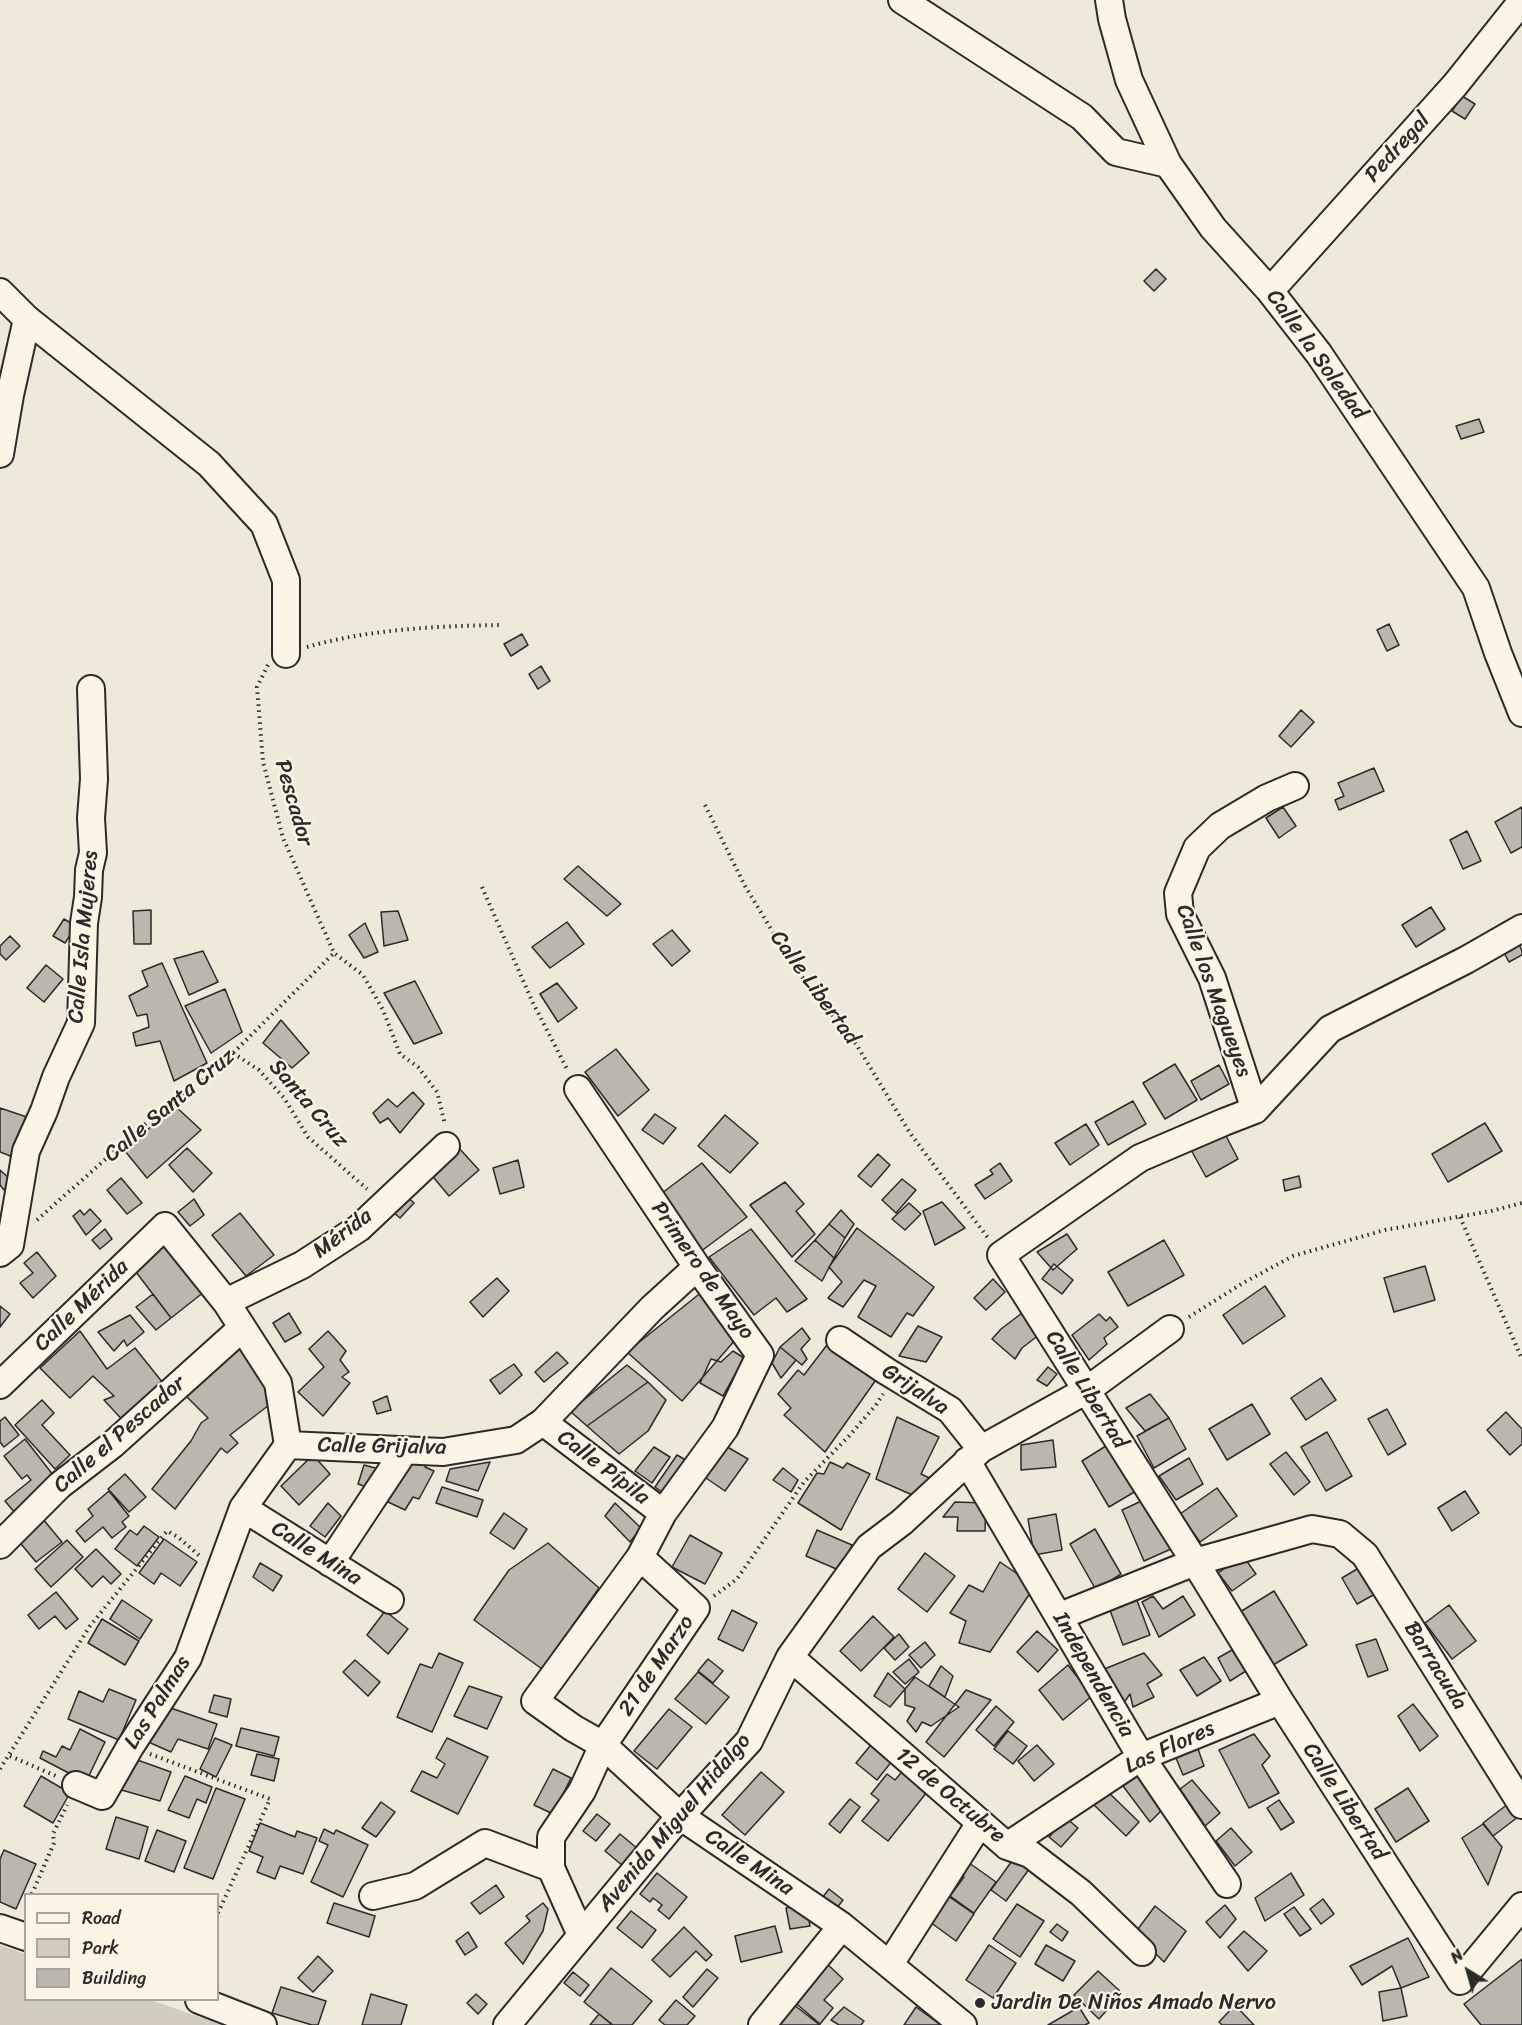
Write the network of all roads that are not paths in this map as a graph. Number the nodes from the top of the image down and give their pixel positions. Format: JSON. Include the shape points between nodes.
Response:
{"nodes":[{"id":1,"x":902,"y":0,"type":"edge"},
{"id":2,"x":1109,"y":0,"type":"edge"},
{"id":3,"x":1522,"y":2,"type":"edge"},
{"id":4,"x":1168,"y":164,"type":"junction"},
{"id":5,"x":1270,"y":291,"type":"junction"},
{"id":6,"x":0,"y":292,"type":"edge"},
{"id":7,"x":27,"y":319,"type":"junction"},
{"id":8,"x":0,"y":454,"type":"edge"},
{"id":9,"x":286,"y":654,"type":"road end"},
{"id":10,"x":91,"y":689,"type":"dead end"},
{"id":11,"x":1522,"y":714,"type":"edge"},
{"id":12,"x":1295,"y":786,"type":"dead end"},
{"id":13,"x":1522,"y":928,"type":"edge"},
{"id":14,"x":578,"y":1089,"type":"road end"},
{"id":15,"x":1255,"y":1110,"type":"junction"},
{"id":16,"x":446,"y":1146,"type":"road end"},
{"id":17,"x":165,"y":1226,"type":"joint"},
{"id":18,"x":5,"y":1249,"type":"edge"},
{"id":19,"x":697,"y":1267,"type":"junction"},
{"id":20,"x":226,"y":1302,"type":"junction"},
{"id":21,"x":242,"y":1328,"type":"junction"},
{"id":22,"x":1170,"y":1329,"type":"road end"},
{"id":23,"x":840,"y":1340,"type":"dead end"},
{"id":24,"x":0,"y":1385,"type":"edge"},
{"id":25,"x":1087,"y":1390,"type":"junction"},
{"id":26,"x":543,"y":1422,"type":"junction"},
{"id":27,"x":288,"y":1445,"type":"junction"},
{"id":28,"x":400,"y":1450,"type":"junction"},
{"id":29,"x":974,"y":1455,"type":"junction"},
{"id":30,"x":243,"y":1508,"type":"junction"},
{"id":31,"x":663,"y":1513,"type":"junction"},
{"id":32,"x":0,"y":1545,"type":"edge"},
{"id":33,"x":640,"y":1557,"type":"junction"},
{"id":34,"x":1195,"y":1562,"type":"junction"},
{"id":35,"x":330,"y":1563,"type":"junction"},
{"id":36,"x":390,"y":1600,"type":"dead end"},
{"id":37,"x":1060,"y":1616,"type":"junction"},
{"id":38,"x":790,"y":1657,"type":"junction"},
{"id":39,"x":535,"y":1701,"type":"joint"},
{"id":40,"x":1280,"y":1701,"type":"junction"},
{"id":41,"x":603,"y":1745,"type":"junction"},
{"id":42,"x":1141,"y":1757,"type":"junction"},
{"id":43,"x":76,"y":1785,"type":"road end"},
{"id":44,"x":1522,"y":1805,"type":"edge"},
{"id":45,"x":680,"y":1816,"type":"junction"},
{"id":46,"x":980,"y":1823,"type":"junction"},
{"id":47,"x":1007,"y":1846,"type":"junction"},
{"id":48,"x":551,"y":1868,"type":"junction"},
{"id":49,"x":1227,"y":1884,"type":"dead end"},
{"id":50,"x":373,"y":1896,"type":"dead end"},
{"id":51,"x":1522,"y":1906,"type":"edge"},
{"id":52,"x":842,"y":1926,"type":"junction"},
{"id":53,"x":0,"y":1928,"type":"edge"},
{"id":54,"x":581,"y":1935,"type":"junction"},
{"id":55,"x":24,"y":1936,"type":"edge"},
{"id":56,"x":1142,"y":1952,"type":"dead end"},
{"id":57,"x":890,"y":1964,"type":"junction"},
{"id":58,"x":202,"y":2001,"type":"edge"},
{"id":59,"x":263,"y":2025,"type":"edge"},
{"id":60,"x":507,"y":2025,"type":"edge"},
{"id":61,"x":762,"y":2025,"type":"edge"},
{"id":62,"x":963,"y":2025,"type":"edge"}],
"edges":[{"from":1,"to":4,"type":"street","via":[[1082,117],[1116,152]]},
{"from":2,"to":4,"type":"street","name":"Calle la Soledad","via":[[1129,80]]},
{"from":3,"to":5,"type":"street","name":"Pedregal","via":[[1455,85]]},
{"from":4,"to":5,"type":"street","name":"Calle la Soledad","via":[[1213,228]]},
{"from":5,"to":11,"type":"street","name":"Calle la Soledad","via":[[1319,354],[1476,588]]},
{"from":6,"to":7,"type":"street"},
{"from":7,"to":8,"type":"street"},
{"from":7,"to":9,"type":"street","via":[[209,464],[264,524],[286,580]]},
{"from":10,"to":18,"type":"street","name":"Calle Isla Mujeres","via":[[93,853],[84,923],[81,1023],[26,1151]]},
{"from":12,"to":15,"type":"street","name":"Calle los Magueyes","via":[[1220,826],[1197,848],[1178,893],[1180,914],[1212,978]]},
{"from":13,"to":15,"type":"street","via":[[1330,1029]]},
{"from":14,"to":19,"type":"street","name":"Primero de Mayo"},
{"from":15,"to":25,"type":"street","name":"Calle Libertad","via":[[1140,1158],[1000,1255]]},
{"from":16,"to":20,"type":"street","name":"Mérida","via":[[359,1227],[302,1264]]},
{"from":17,"to":20,"type":"street","name":"Calle Grijalva"},
{"from":17,"to":24,"type":"street","name":"Calle Mérida"},
{"from":19,"to":26,"type":"street","name":"Calle Grijalva","via":[[652,1308]]},
{"from":19,"to":31,"type":"street","name":"Primero de Mayo","via":[[760,1355],[725,1428]]},
{"from":20,"to":21,"type":"street","name":"Calle Grijalva"},
{"from":21,"to":27,"type":"street","name":"Calle Grijalva","via":[[278,1383]]},
{"from":21,"to":32,"type":"street","name":"Calle el Pescador","via":[[112,1445],[60,1485]]},
{"from":22,"to":25,"type":"street","name":"Avenida Miguel Hidalgo"},
{"from":23,"to":29,"type":"street","name":"Grijalva","via":[[950,1410]]},
{"from":25,"to":29,"type":"street","name":"Avenida Miguel Hidalgo"},
{"from":25,"to":34,"type":"street","name":"Calle Libertad"},
{"from":26,"to":28,"type":"street","name":"Calle Grijalva","via":[[516,1440],[444,1452]]},
{"from":26,"to":31,"type":"street","name":"Calle Pípila"},
{"from":27,"to":28,"type":"street","name":"Calle Grijalva"},
{"from":27,"to":30,"type":"street","name":"Las Palmas"},
{"from":28,"to":35,"type":"street","via":[[399,1459]]},
{"from":29,"to":37,"type":"street","name":"Independencia"},
{"from":29,"to":38,"type":"street","name":"Avenida Miguel Hidalgo","via":[[869,1547]]},
{"from":30,"to":35,"type":"street","name":"Calle Mina"},
{"from":30,"to":43,"type":"street","name":"Las Palmas","via":[[188,1658],[102,1796]]},
{"from":31,"to":33,"type":"street","name":"Primero de Mayo"},
{"from":33,"to":39,"type":"street","name":"Primero de Mayo"},
{"from":33,"to":41,"type":"street","name":"21 de Marzo","via":[[696,1608]]},
{"from":34,"to":37,"type":"street"},
{"from":34,"to":40,"type":"street","name":"Calle Libertad"},
{"from":34,"to":44,"type":"street","name":"Barracuda","via":[[1312,1530],[1340,1534],[1365,1555]]},
{"from":35,"to":36,"type":"street","name":"Calle Mina"},
{"from":37,"to":42,"type":"street","name":"Independencia"},
{"from":38,"to":45,"type":"street","name":"Avenida Miguel Hidalgo","via":[[749,1741]]},
{"from":38,"to":46,"type":"street","name":"12 de Octubre"},
{"from":39,"to":41,"type":"street","name":"Calle Mina"},
{"from":40,"to":42,"type":"street","name":"Las Flores"},
{"from":40,"to":51,"type":"street","name":"Calle Libertad","via":[[1460,1981]]},
{"from":41,"to":45,"type":"street","name":"Calle Mina"},
{"from":41,"to":48,"type":"street","name":"21 de Marzo","via":[[582,1791],[551,1837]]},
{"from":42,"to":47,"type":"street","name":"Las Flores"},
{"from":42,"to":49,"type":"street","name":"Independencia"},
{"from":45,"to":52,"type":"street","name":"Calle Mina"},
{"from":45,"to":54,"type":"street","name":"Avenida Miguel Hidalgo"},
{"from":46,"to":47,"type":"street","name":"12 de Octubre"},
{"from":46,"to":57,"type":"street"},
{"from":47,"to":56,"type":"street","name":"12 de Octubre","via":[[1030,1854],[1081,1893]]},
{"from":48,"to":50,"type":"street","via":[[485,1843],[415,1886]]},
{"from":48,"to":54,"type":"street","name":"21 de Marzo"},
{"from":52,"to":57,"type":"street","name":"Calle Mina"},
{"from":52,"to":61,"type":"street"},
{"from":53,"to":55,"type":"street"},
{"from":54,"to":60,"type":"street","name":"Avenida Miguel Hidalgo"},
{"from":57,"to":62,"type":"street","name":"Calle Mina"},
{"from":58,"to":59,"type":"street"}]}
